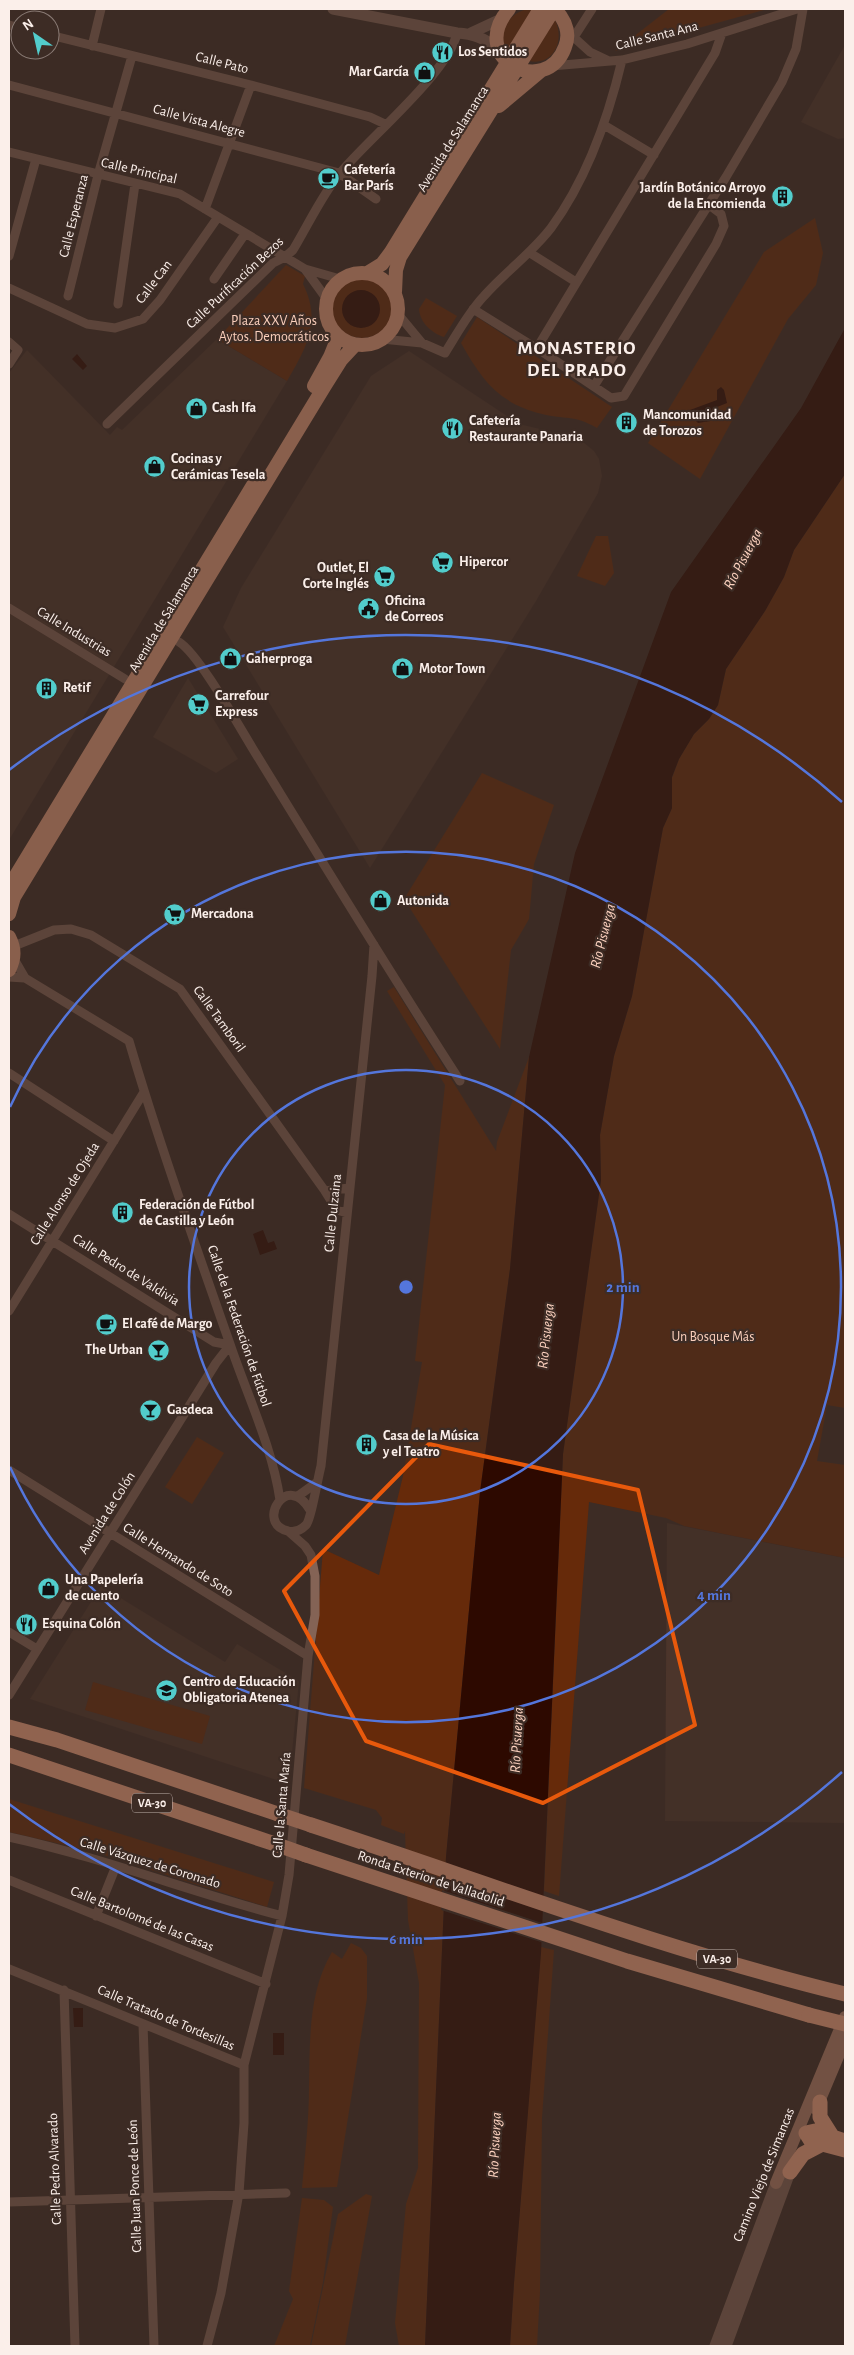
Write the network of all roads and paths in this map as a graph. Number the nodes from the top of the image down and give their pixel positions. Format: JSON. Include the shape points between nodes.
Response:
{"nodes":[{"id":1,"x":102,"y":9,"type":"edge"},
{"id":2,"x":332,"y":9,"type":"edge"},
{"id":3,"x":509,"y":9,"type":"edge"},
{"id":4,"x":540,"y":9,"type":"edge"},
{"id":5,"x":555,"y":9,"type":"edge"},
{"id":6,"x":592,"y":9,"type":"edge"},
{"id":7,"x":797,"y":9,"type":"edge"},
{"id":8,"x":803,"y":9,"type":"edge"},
{"id":9,"x":499,"y":20,"type":"junction"},
{"id":10,"x":457,"y":33,"type":"junction"},
{"id":11,"x":470,"y":33,"type":"junction"},
{"id":12,"x":722,"y":33,"type":"junction"},
{"id":13,"x":571,"y":34,"type":"junction"},
{"id":14,"x":60,"y":38,"type":"edge"},
{"id":15,"x":92,"y":46,"type":"junction"},
{"id":16,"x":132,"y":56,"type":"junction"},
{"id":17,"x":506,"y":59,"type":"junction"},
{"id":18,"x":622,"y":60,"type":"junction"},
{"id":19,"x":609,"y":61,"type":"junction"},
{"id":20,"x":547,"y":68,"type":"junction"},
{"id":21,"x":9,"y":85,"type":"edge"},
{"id":22,"x":251,"y":85,"type":"junction"},
{"id":23,"x":116,"y":114,"type":"junction"},
{"id":24,"x":486,"y":118,"type":"junction"},
{"id":25,"x":385,"y":124,"type":"junction"},
{"id":26,"x":604,"y":125,"type":"junction"},
{"id":27,"x":229,"y":143,"type":"junction"},
{"id":28,"x":9,"y":152,"type":"edge"},
{"id":29,"x":654,"y":155,"type":"junction"},
{"id":30,"x":36,"y":159,"type":"junction"},
{"id":31,"x":339,"y":173,"type":"junction"},
{"id":32,"x":98,"y":175,"type":"junction"},
{"id":33,"x":135,"y":184,"type":"junction"},
{"id":34,"x":376,"y":199,"type":"dead end"},
{"id":35,"x":708,"y":204,"type":"junction"},
{"id":36,"x":205,"y":209,"type":"junction"},
{"id":37,"x":218,"y":218,"type":"junction"},
{"id":38,"x":245,"y":234,"type":"junction"},
{"id":39,"x":530,"y":253,"type":"junction"},
{"id":40,"x":9,"y":256,"type":"edge"},
{"id":41,"x":285,"y":257,"type":"junction"},
{"id":42,"x":305,"y":269,"type":"junction"},
{"id":43,"x":369,"y":272,"type":"junction"},
{"id":44,"x":340,"y":278,"type":"junction"},
{"id":45,"x":214,"y":279,"type":"dead end"},
{"id":46,"x":576,"y":282,"type":"junction"},
{"id":47,"x":9,"y":288,"type":"edge"},
{"id":48,"x":395,"y":292,"type":"junction"},
{"id":49,"x":68,"y":296,"type":"dead end"},
{"id":50,"x":326,"y":298,"type":"junction"},
{"id":51,"x":118,"y":304,"type":"dead end"},
{"id":52,"x":473,"y":309,"type":"junction"},
{"id":53,"x":398,"y":314,"type":"junction"},
{"id":54,"x":338,"y":337,"type":"junction"},
{"id":55,"x":382,"y":339,"type":"junction"},
{"id":56,"x":9,"y":342,"type":"edge"},
{"id":57,"x":422,"y":343,"type":"junction"},
{"id":58,"x":355,"y":345,"type":"junction"},
{"id":59,"x":537,"y":348,"type":"junction"},
{"id":60,"x":9,"y":364,"type":"edge"},
{"id":61,"x":594,"y":386,"type":"junction"},
{"id":62,"x":107,"y":424,"type":"dead end"},
{"id":63,"x":9,"y":608,"type":"edge"},
{"id":64,"x":179,"y":642,"type":"dead end"},
{"id":65,"x":125,"y":679,"type":"dead end"},
{"id":66,"x":9,"y":887,"type":"edge"},
{"id":67,"x":9,"y":914,"type":"edge"},
{"id":68,"x":374,"y":945,"type":"junction"},
{"id":69,"x":11,"y":953,"type":"edge"},
{"id":70,"x":9,"y":978,"type":"edge"},
{"id":71,"x":25,"y":978,"type":"junction"},
{"id":72,"x":9,"y":1073,"type":"edge"},
{"id":73,"x":460,"y":1081,"type":"dead end"},
{"id":74,"x":144,"y":1092,"type":"junction"},
{"id":75,"x":114,"y":1141,"type":"junction"},
{"id":76,"x":349,"y":1188,"type":"junction"},
{"id":77,"x":325,"y":1192,"type":"junction"},
{"id":78,"x":347,"y":1213,"type":"junction"},
{"id":79,"x":9,"y":1214,"type":"edge"},
{"id":80,"x":52,"y":1241,"type":"junction"},
{"id":81,"x":9,"y":1311,"type":"edge"},
{"id":82,"x":230,"y":1345,"type":"junction"},
{"id":83,"x":9,"y":1470,"type":"edge"},
{"id":84,"x":276,"y":1478,"type":"junction"},
{"id":85,"x":316,"y":1483,"type":"junction"},
{"id":86,"x":294,"y":1496,"type":"junction"},
{"id":87,"x":280,"y":1500,"type":"junction"},
{"id":88,"x":310,"y":1510,"type":"junction"},
{"id":89,"x":305,"y":1526,"type":"junction"},
{"id":90,"x":288,"y":1532,"type":"junction"},
{"id":91,"x":111,"y":1534,"type":"junction"},
{"id":92,"x":306,"y":1546,"type":"junction"},
{"id":93,"x":9,"y":1632,"type":"edge"},
{"id":94,"x":37,"y":1649,"type":"junction"},
{"id":95,"x":308,"y":1656,"type":"junction"},
{"id":96,"x":9,"y":1695,"type":"edge"},
{"id":97,"x":10,"y":1723,"type":"edge"},
{"id":98,"x":9,"y":1755,"type":"edge"},
{"id":99,"x":9,"y":1762,"type":"edge"},
{"id":100,"x":29,"y":1763,"type":"junction"},
{"id":101,"x":9,"y":1837,"type":"edge"},
{"id":102,"x":116,"y":1866,"type":"junction"},
{"id":103,"x":9,"y":1880,"type":"edge"},
{"id":104,"x":96,"y":1916,"type":"junction"},
{"id":105,"x":282,"y":1916,"type":"junction"},
{"id":106,"x":9,"y":1969,"type":"edge"},
{"id":107,"x":266,"y":1984,"type":"junction"},
{"id":108,"x":64,"y":1990,"type":"junction"},
{"id":109,"x":845,"y":1994,"type":"edge"},
{"id":110,"x":845,"y":2017,"type":"edge"},
{"id":111,"x":143,"y":2024,"type":"junction"},
{"id":112,"x":845,"y":2026,"type":"edge"},
{"id":113,"x":845,"y":2040,"type":"edge"},
{"id":114,"x":244,"y":2065,"type":"junction"},
{"id":115,"x":820,"y":2102,"type":"junction"},
{"id":116,"x":806,"y":2133,"type":"junction"},
{"id":117,"x":834,"y":2140,"type":"edge"},
{"id":118,"x":845,"y":2150,"type":"edge"},
{"id":119,"x":790,"y":2172,"type":"junction"},
{"id":120,"x":776,"y":2183,"type":"junction"},
{"id":121,"x":239,"y":2193,"type":"junction"},
{"id":122,"x":286,"y":2193,"type":"dead end"},
{"id":123,"x":150,"y":2199,"type":"junction"},
{"id":124,"x":70,"y":2201,"type":"junction"},
{"id":125,"x":9,"y":2202,"type":"edge"},
{"id":126,"x":740,"y":2278,"type":"junction"},
{"id":127,"x":729,"y":2343,"type":"edge"},
{"id":128,"x":75,"y":2346,"type":"edge"},
{"id":129,"x":154,"y":2346,"type":"edge"},
{"id":130,"x":208,"y":2346,"type":"edge"},
{"id":131,"x":715,"y":2346,"type":"edge"},
{"id":132,"x":721,"y":2346,"type":"edge"}],
"edges":[{"from":1,"to":15,"type":"street"},
{"from":2,"to":10,"type":"street"},
{"from":3,"to":9,"type":"highway"},
{"from":4,"to":17,"type":"highway","name":"Avenida de Salamanca"},
{"from":5,"to":13,"type":"highway"},
{"from":5,"to":17,"type":"highway","name":"Avenida de Salamanca"},
{"from":6,"to":13,"type":"street"},
{"from":7,"to":12,"type":"street","name":"Calle Santa Ana"},
{"from":8,"to":35,"type":"street","via":[[796,49],[782,82]]},
{"from":9,"to":11,"type":"street"},
{"from":9,"to":17,"type":"highway","via":[[496,34]]},
{"from":10,"to":11,"type":"street"},
{"from":10,"to":25,"type":"street","name":"Calle Purificación Bezos","via":[[434,74]]},
{"from":11,"to":17,"type":"street","via":[[482,38]]},
{"from":12,"to":18,"type":"street","name":"Calle Santa Ana"},
{"from":12,"to":29,"type":"street","via":[[715,53]]},
{"from":13,"to":19,"type":"street","name":"Calle Santa Ana","via":[[590,52]]},
{"from":13,"to":20,"type":"highway","via":[[563,54]]},
{"from":14,"to":15,"type":"street","name":"Calle Pato"},
{"from":15,"to":16,"type":"street","name":"Calle Pato"},
{"from":16,"to":22,"type":"street","name":"Calle Pato"},
{"from":16,"to":23,"type":"street","name":"Calle Esperanza"},
{"from":17,"to":20,"type":"highway","via":[[527,72]]},
{"from":17,"to":24,"type":"highway","name":"Avenida de Salamanca"},
{"from":17,"to":43,"type":"highway","name":"Avenida de Salamanca","via":[[498,79],[391,252],[382,264]]},
{"from":18,"to":19,"type":"street","name":"Calle Santa Ana"},
{"from":18,"to":26,"type":"street"},
{"from":19,"to":20,"type":"street","name":"Calle Santa Ana"},
{"from":20,"to":24,"type":"highway"},
{"from":21,"to":23,"type":"street","name":"Calle Vista Alegre"},
{"from":22,"to":25,"type":"street","name":"Calle Pato","via":[[370,117]]},
{"from":22,"to":27,"type":"street"},
{"from":23,"to":27,"type":"street","name":"Calle Vista Alegre"},
{"from":23,"to":32,"type":"street","name":"Calle Esperanza"},
{"from":24,"to":48,"type":"highway","name":"Avenida de Salamanca","via":[[400,257]]},
{"from":25,"to":31,"type":"street","name":"Calle Purificación Bezos"},
{"from":26,"to":29,"type":"street"},
{"from":26,"to":39,"type":"street","via":[[573,194]]},
{"from":27,"to":31,"type":"street","name":"Calle Vista Alegre"},
{"from":27,"to":36,"type":"street"},
{"from":28,"to":30,"type":"street","name":"Calle Principal"},
{"from":29,"to":46,"type":"street"},
{"from":30,"to":32,"type":"street","name":"Calle Principal"},
{"from":30,"to":40,"type":"street"},
{"from":31,"to":34,"type":"street","name":"Calle Vista Alegre"},
{"from":31,"to":41,"type":"street","name":"Calle Purificación Bezos","via":[[293,250]]},
{"from":32,"to":33,"type":"street","name":"Calle Principal"},
{"from":32,"to":49,"type":"street","name":"Calle Esperanza"},
{"from":33,"to":36,"type":"street","name":"Calle Principal","via":[[180,194]]},
{"from":33,"to":51,"type":"street"},
{"from":35,"to":61,"type":"street"},
{"from":35,"to":61,"type":"street","via":[[721,214],[724,226],[624,396],[611,398]]},
{"from":36,"to":37,"type":"street","name":"Calle Principal"},
{"from":37,"to":38,"type":"street","name":"Calle Principal"},
{"from":37,"to":47,"type":"street","name":"Calle Can","via":[[144,319],[115,328],[87,324]]},
{"from":38,"to":41,"type":"street","name":"Calle Principal"},
{"from":38,"to":45,"type":"street"},
{"from":39,"to":46,"type":"street"},
{"from":39,"to":52,"type":"street"},
{"from":41,"to":42,"type":"street","name":"Calle Principal"},
{"from":41,"to":62,"type":"street","name":"Calle Purificación Bezos","via":[[274,263]]},
{"from":42,"to":44,"type":"street","name":"Calle Principal"},
{"from":42,"to":50,"type":"street","name":"Calle Principal"},
{"from":43,"to":44,"type":"highway"},
{"from":43,"to":48,"type":"highway","via":[[383,278]]},
{"from":44,"to":50,"type":"highway"},
{"from":46,"to":59,"type":"street"},
{"from":48,"to":53,"type":"highway"},
{"from":50,"to":54,"type":"highway","via":[[324,311],[329,326]]},
{"from":52,"to":57,"type":"street","via":[[445,353]]},
{"from":52,"to":59,"type":"street"},
{"from":53,"to":55,"type":"highway","via":[[392,329]]},
{"from":53,"to":57,"type":"street"},
{"from":54,"to":58,"type":"highway"},
{"from":54,"to":66,"type":"highway","name":"Avenida de Salamanca","via":[[311,390]]},
{"from":55,"to":57,"type":"street"},
{"from":55,"to":58,"type":"highway"},
{"from":56,"to":60,"type":"street","via":[[18,350]]},
{"from":58,"to":67,"type":"highway","name":"Avenida de Salamanca","via":[[320,393],[14,897]]},
{"from":59,"to":61,"type":"street"},
{"from":63,"to":65,"type":"street","name":"Calle Industrias"},
{"from":64,"to":68,"type":"street","via":[[197,661]]},
{"from":68,"to":73,"type":"street"},
{"from":68,"to":76,"type":"street","name":"Calle Dulzaina"},
{"from":69,"to":71,"type":"street","name":"Calle de la Federación de Fútbol"},
{"from":69,"to":77,"type":"street","name":"Calle Tamboril","via":[[54,930],[71,929],[90,935],[180,990]]},
{"from":70,"to":71,"type":"street"},
{"from":71,"to":74,"type":"street","name":"Calle de la Federación de Fútbol","via":[[129,1041]]},
{"from":72,"to":75,"type":"street"},
{"from":74,"to":75,"type":"street","name":"Calle Alonso de Ojeda"},
{"from":74,"to":82,"type":"street","name":"Calle de la Federación de Fútbol"},
{"from":75,"to":80,"type":"street","name":"Calle Alonso de Ojeda"},
{"from":76,"to":77,"type":"street"},
{"from":76,"to":78,"type":"street","name":"Calle Dulzaina"},
{"from":77,"to":78,"type":"street","name":"Calle Tamboril","via":[[337,1210]]},
{"from":78,"to":85,"type":"street","name":"Calle Dulzaina","via":[[321,1466]]},
{"from":79,"to":80,"type":"street","name":"Calle Pedro de Valdivia"},
{"from":80,"to":81,"type":"street","name":"Calle Alonso de Ojeda"},
{"from":80,"to":82,"type":"street","name":"Calle Pedro de Valdivia","via":[[214,1342]]},
{"from":82,"to":84,"type":"street","name":"Calle de la Federación de Fútbol"},
{"from":82,"to":91,"type":"street","name":"Avenida de Colón"},
{"from":83,"to":91,"type":"street","name":"Calle Hernando de Soto"},
{"from":84,"to":86,"type":"street","name":"Calle de la Federación de Fútbol"},
{"from":84,"to":87,"type":"street","name":"Calle de la Federación de Fútbol"},
{"from":85,"to":86,"type":"street"},
{"from":85,"to":88,"type":"street","name":"Calle Dulzaina"},
{"from":86,"to":87,"type":"street"},
{"from":86,"to":88,"type":"street","via":[[305,1501]]},
{"from":87,"to":90,"type":"street","via":[[274,1509],[275,1521]]},
{"from":88,"to":89,"type":"street"},
{"from":89,"to":90,"type":"street"},
{"from":89,"to":92,"type":"street","name":"Calle la Santa María"},
{"from":90,"to":92,"type":"street"},
{"from":91,"to":94,"type":"street","name":"Avenida de Colón"},
{"from":91,"to":95,"type":"street","name":"Calle Hernando de Soto"},
{"from":92,"to":95,"type":"street","name":"Calle la Santa María","via":[[315,1576],[315,1615]]},
{"from":93,"to":94,"type":"street"},
{"from":94,"to":96,"type":"street","name":"Avenida de Colón"},
{"from":95,"to":105,"type":"street","name":"Calle la Santa María","via":[[289,1875]]},
{"from":97,"to":109,"type":"highway","name":"Ronda Exterior de Valladolid","number":"VA-30","bridge":true,"via":[[614,1926],[724,1961]]},
{"from":98,"to":100,"type":"highway","name":"Ronda Exterior de Valladolid","number":"VA-30"},
{"from":99,"to":100,"type":"highway"},
{"from":100,"to":112,"type":"highway","name":"Ronda Exterior de Valladolid","number":"VA-30","bridge":true,"via":[[617,1957]]},
{"from":101,"to":102,"type":"street","name":"Calle Vázquez de Coronado"},
{"from":102,"to":104,"type":"street"},
{"from":102,"to":105,"type":"street","name":"Calle Vázquez de Coronado"},
{"from":103,"to":104,"type":"street","name":"Calle Bartolomé de las Casas"},
{"from":104,"to":107,"type":"street","name":"Calle Bartolomé de las Casas"},
{"from":105,"to":107,"type":"street","name":"Calle la Santa María"},
{"from":106,"to":108,"type":"street","name":"Calle Tratado de Tordesillas"},
{"from":107,"to":114,"type":"street","name":"Calle la Santa María"},
{"from":108,"to":111,"type":"street","name":"Calle Tratado de Tordesillas"},
{"from":108,"to":124,"type":"street","name":"Calle Pedro Alvarado"},
{"from":110,"to":120,"type":"main road","name":"Camino Viejo de Simancas"},
{"from":111,"to":114,"type":"street","name":"Calle Tratado de Tordesillas"},
{"from":111,"to":123,"type":"street","name":"Calle Juan Ponce de León"},
{"from":112,"to":116,"type":"main road","via":[[803,2128]]},
{"from":113,"to":115,"type":"main road","name":"Camino Viejo de Simancas"},
{"from":114,"to":121,"type":"street","name":"Calle Tratado de Tordesillas"},
{"from":115,"to":116,"type":"main road","name":"Camino Viejo de Simancas"},
{"from":115,"to":117,"type":"highway","via":[[820,2117]]},
{"from":116,"to":117,"type":"highway","via":[[812,2141]]},
{"from":116,"to":119,"type":"main road","name":"Camino Viejo de Simancas"},
{"from":116,"to":120,"type":"main road","via":[[799,2139],[787,2170]]},
{"from":117,"to":118,"type":"highway"},
{"from":117,"to":119,"type":"highway","via":[[803,2154]]},
{"from":119,"to":127,"type":"street","name":"Camino Viejo de Simancas"},
{"from":120,"to":126,"type":"street","name":"Camino Viejo de Simancas"},
{"from":121,"to":122,"type":"street"},
{"from":121,"to":123,"type":"street"},
{"from":121,"to":130,"type":"street","name":"Calle Tratado de Tordesillas","via":[[222,2293]]},
{"from":123,"to":124,"type":"street"},
{"from":123,"to":129,"type":"street","name":"Calle Juan Ponce de León"},
{"from":124,"to":125,"type":"street"},
{"from":124,"to":128,"type":"street","name":"Calle Pedro Alvarado"},
{"from":126,"to":131,"type":"street","name":"Camino Viejo de Simancas"},
{"from":126,"to":132,"type":"street"}]}
